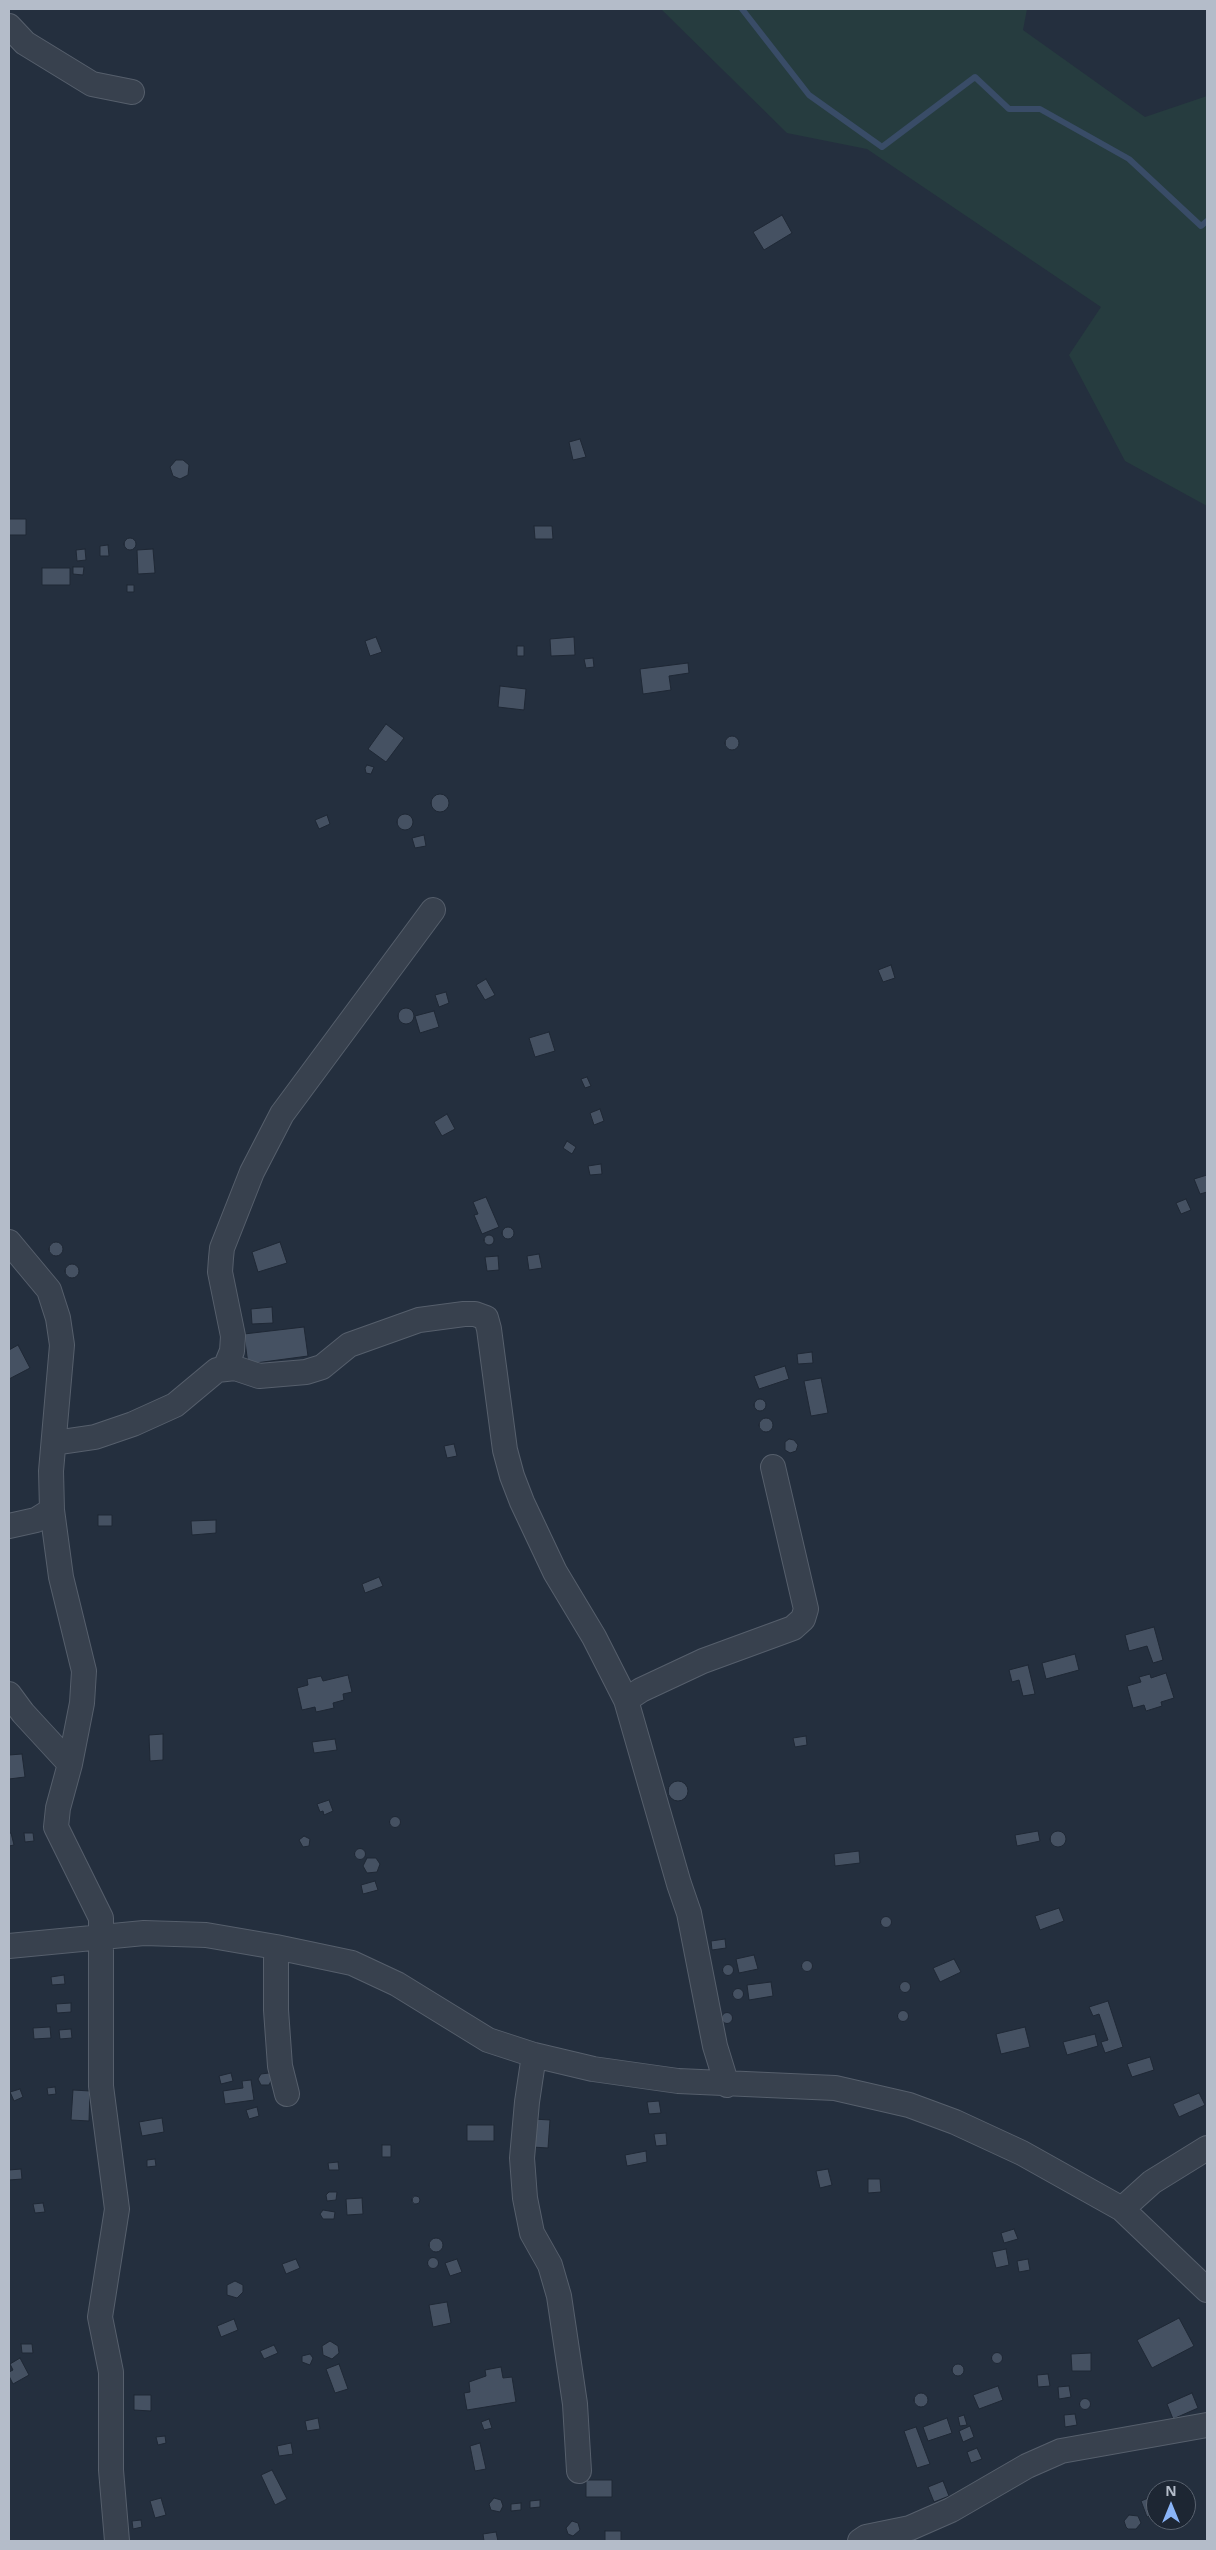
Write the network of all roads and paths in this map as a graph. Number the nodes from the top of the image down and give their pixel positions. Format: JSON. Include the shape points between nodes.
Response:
{"nodes":[{"id":1,"x":9,"y":26,"type":"edge"},
{"id":2,"x":132,"y":92,"type":"dead end"},
{"id":3,"x":433,"y":910,"type":"dead end"},
{"id":4,"x":9,"y":1242,"type":"edge"},
{"id":5,"x":225,"y":1368,"type":"junction"},
{"id":6,"x":54,"y":1443,"type":"junction"},
{"id":7,"x":773,"y":1467,"type":"dead end"},
{"id":8,"x":52,"y":1510,"type":"junction"},
{"id":9,"x":9,"y":1526,"type":"edge"},
{"id":10,"x":9,"y":1694,"type":"edge"},
{"id":11,"x":626,"y":1700,"type":"junction"},
{"id":12,"x":70,"y":1764,"type":"junction"},
{"id":13,"x":100,"y":1937,"type":"junction"},
{"id":14,"x":9,"y":1946,"type":"edge"},
{"id":15,"x":276,"y":1947,"type":"junction"},
{"id":16,"x":534,"y":2055,"type":"junction"},
{"id":17,"x":727,"y":2085,"type":"junction"},
{"id":18,"x":287,"y":2094,"type":"dead end"},
{"id":19,"x":1207,"y":2148,"type":"edge"},
{"id":20,"x":1122,"y":2209,"type":"junction"},
{"id":21,"x":1207,"y":2290,"type":"edge"},
{"id":22,"x":1207,"y":2425,"type":"edge"},
{"id":23,"x":579,"y":2471,"type":"dead end"},
{"id":24,"x":117,"y":2541,"type":"edge"},
{"id":25,"x":860,"y":2541,"type":"edge"}],
"edges":[{"from":1,"to":2,"type":"street","via":[[24,43],[92,84]]},
{"from":3,"to":5,"type":"street","via":[[282,1114],[252,1172],[222,1248],[220,1272],[233,1336],[232,1351]]},
{"from":4,"to":6,"type":"street","via":[[49,1290],[58,1318],[62,1345]]},
{"from":5,"to":6,"type":"street","via":[[213,1373],[175,1405],[133,1424],[95,1437]]},
{"from":5,"to":11,"type":"street","via":[[259,1376],[306,1372],[322,1367],[349,1345],[420,1320],[464,1314],[486,1318],[505,1450],[512,1476],[555,1572]]},
{"from":6,"to":8,"type":"street"},
{"from":7,"to":11,"type":"street","via":[[806,1609],[804,1620],[793,1628],[703,1661]]},
{"from":8,"to":9,"type":"street","via":[[36,1520]]},
{"from":8,"to":12,"type":"street","via":[[61,1576],[84,1670],[82,1703]]},
{"from":10,"to":12,"type":"street"},
{"from":11,"to":17,"type":"street","via":[[689,1913],[715,2046]]},
{"from":12,"to":13,"type":"street","via":[[56,1828],[101,1918]]},
{"from":13,"to":14,"type":"street"},
{"from":13,"to":15,"type":"street","via":[[144,1933],[206,1935]]},
{"from":13,"to":24,"type":"street","via":[[101,2086],[117,2209],[100,2317],[111,2372],[111,2470]]},
{"from":15,"to":16,"type":"street","via":[[352,1963],[397,1984],[488,2040]]},
{"from":15,"to":18,"type":"street","via":[[280,2066]]},
{"from":16,"to":17,"type":"street","via":[[594,2069]]},
{"from":16,"to":23,"type":"street","via":[[522,2158],[525,2198],[532,2233],[550,2265],[558,2296],[575,2404]]},
{"from":17,"to":20,"type":"street","via":[[835,2088],[909,2105],[1022,2153]]},
{"from":19,"to":20,"type":"street","via":[[1152,2182]]},
{"from":20,"to":21,"type":"street"},
{"from":22,"to":25,"type":"street","via":[[1061,2451],[1027,2466],[951,2510],[910,2528]]}]}
